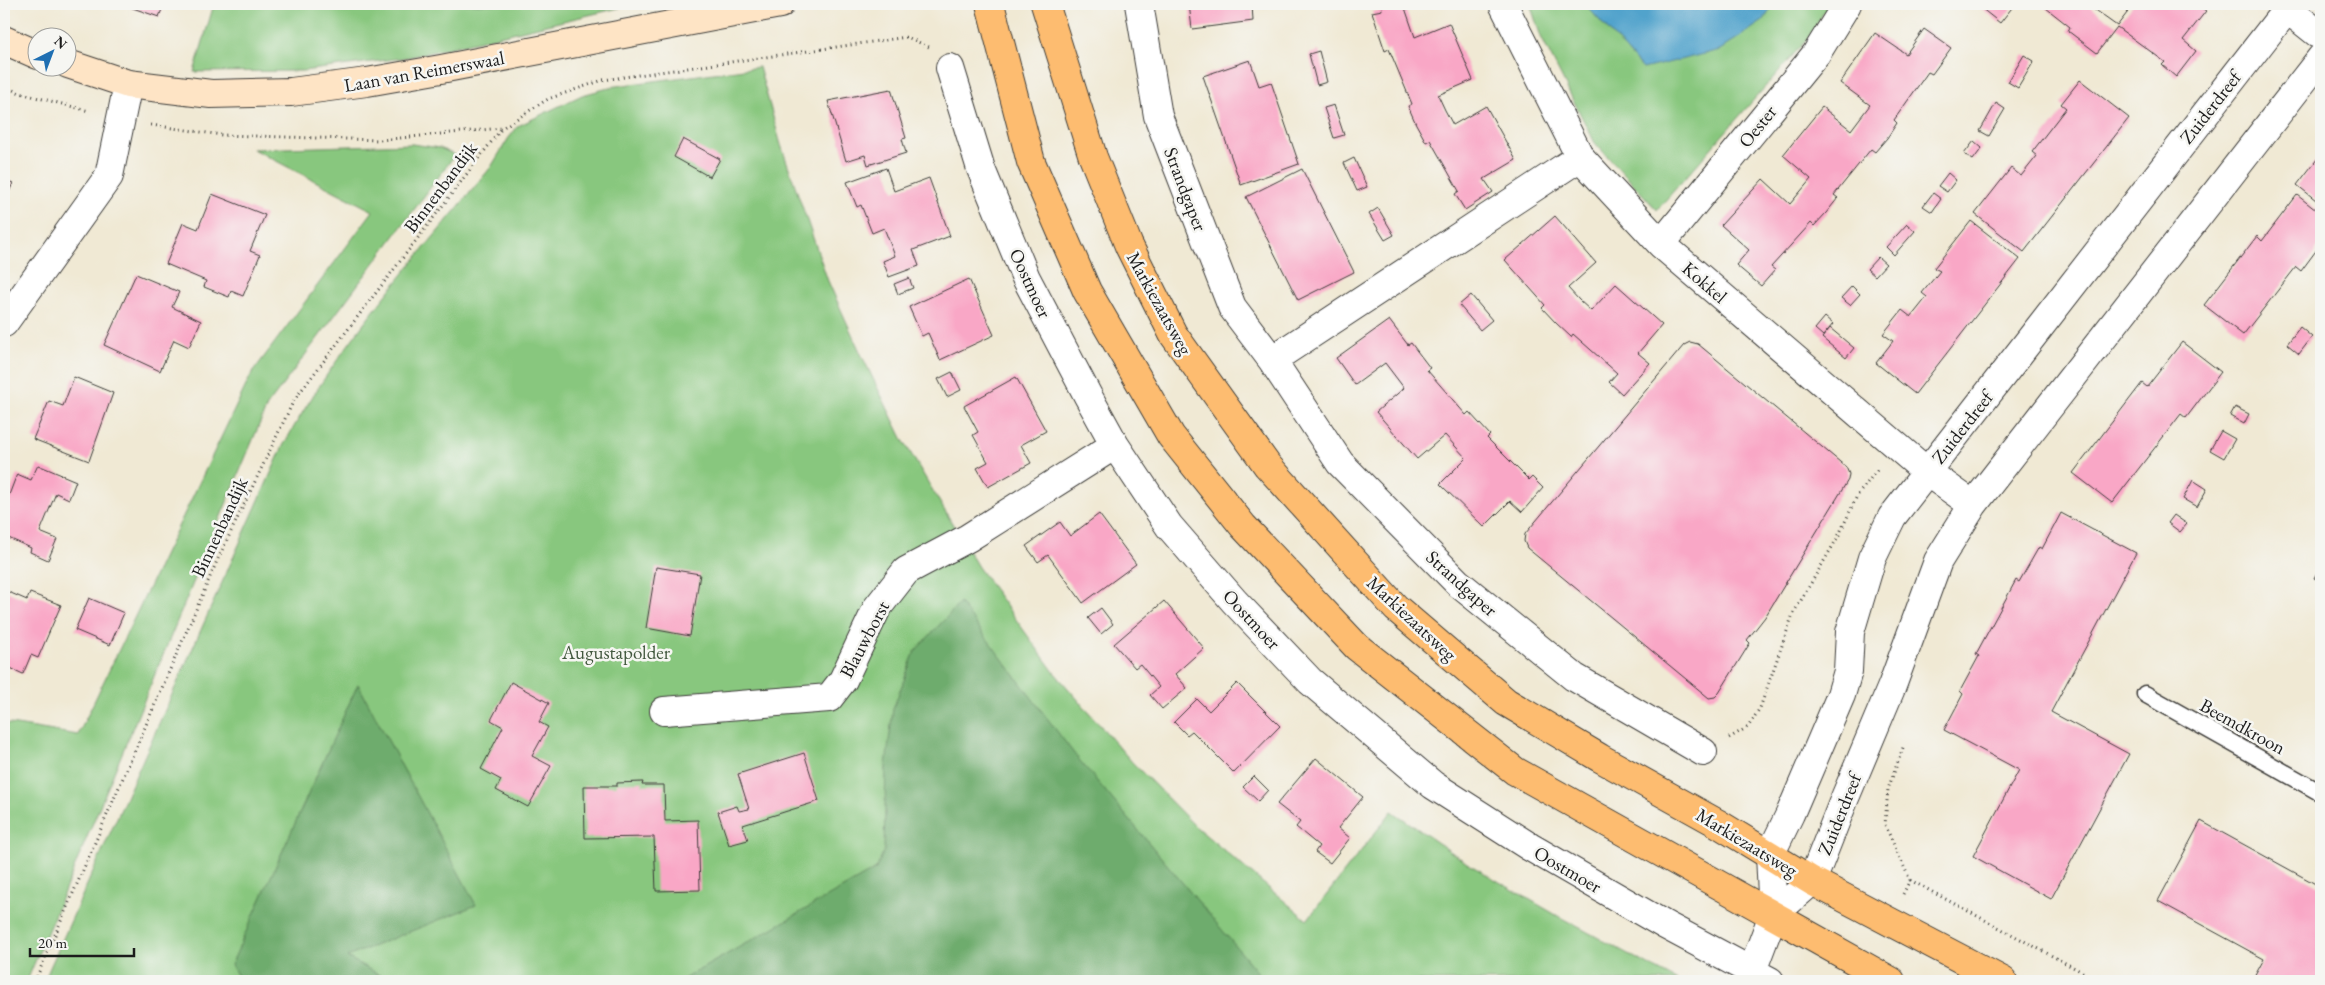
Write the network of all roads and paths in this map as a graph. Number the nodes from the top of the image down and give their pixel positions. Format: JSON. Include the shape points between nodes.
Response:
{"nodes":[{"id":1,"x":780,"y":4,"type":"edge"},
{"id":2,"x":990,"y":4,"type":"edge"},
{"id":3,"x":1045,"y":4,"type":"edge"},
{"id":4,"x":1139,"y":4,"type":"edge"},
{"id":5,"x":1503,"y":4,"type":"edge"},
{"id":6,"x":1847,"y":4,"type":"edge"},
{"id":7,"x":2286,"y":5,"type":"edge"},
{"id":8,"x":2321,"y":36,"type":"edge"},
{"id":9,"x":4,"y":40,"type":"edge"},
{"id":10,"x":28,"y":50,"type":"edge"},
{"id":11,"x":2321,"y":58,"type":"edge"},
{"id":12,"x":78,"y":67,"type":"edge"},
{"id":13,"x":950,"y":68,"type":"joint"},
{"id":14,"x":128,"y":84,"type":"junction"},
{"id":15,"x":1580,"y":157,"type":"junction"},
{"id":16,"x":1661,"y":244,"type":"junction"},
{"id":17,"x":4,"y":323,"type":"edge"},
{"id":18,"x":1272,"y":360,"type":"junction"},
{"id":19,"x":1115,"y":445,"type":"junction"},
{"id":20,"x":1896,"y":446,"type":"junction"},
{"id":21,"x":1927,"y":472,"type":"junction"},
{"id":22,"x":1973,"y":505,"type":"junction"},
{"id":23,"x":2145,"y":694,"type":"dead end"},
{"id":24,"x":664,"y":711,"type":"dead end"},
{"id":25,"x":1905,"y":744,"type":"dead end"},
{"id":26,"x":1703,"y":752,"type":"joint"},
{"id":27,"x":2321,"y":793,"type":"edge"},
{"id":28,"x":1770,"y":855,"type":"junction"},
{"id":29,"x":1910,"y":880,"type":"junction"},
{"id":30,"x":1812,"y":881,"type":"junction"},
{"id":31,"x":1773,"y":915,"type":"junction"},
{"id":32,"x":1891,"y":921,"type":"junction"},
{"id":33,"x":1757,"y":978,"type":"edge"},
{"id":34,"x":35,"y":981,"type":"edge"},
{"id":35,"x":1891,"y":981,"type":"edge"},
{"id":36,"x":2003,"y":981,"type":"edge"},
{"id":37,"x":2099,"y":981,"type":"edge"}],
"edges":[{"from":1,"to":14,"type":"street","name":"Laan van Reimerswaal","via":[[440,69],[291,92],[211,94]]},
{"from":2,"to":31,"type":"main road","via":[[1031,162],[1087,291],[1170,436],[1243,526],[1357,647],[1515,771]]},
{"from":3,"to":28,"type":"main road","name":"Markiezaatsweg","via":[[1093,157],[1128,246],[1173,334],[1266,465],[1396,608],[1506,702]]},
{"from":4,"to":18,"type":"street","name":"Strandgaper","via":[[1158,116],[1232,308]]},
{"from":5,"to":15,"type":"street","name":"Kokkel"},
{"from":6,"to":16,"type":"street","name":"Oester","via":[[1816,54]]},
{"from":7,"to":8,"type":"street"},
{"from":7,"to":21,"type":"street","name":"Zuiderdreef"},
{"from":9,"to":10,"type":"street"},
{"from":11,"to":22,"type":"street","name":"Zuiderdreef"},
{"from":12,"to":14,"type":"street","name":"Laan van Reimerswaal"},
{"from":13,"to":19,"type":"street","name":"Oostmoer","via":[[981,169],[1026,278]]},
{"from":13,"to":34,"type":"path","name":"Binnenbandijk","via":[[928,45],[907,37],[603,80],[548,99],[502,128],[294,400],[217,561]]},
{"from":14,"to":17,"type":"street","via":[[109,176]]},
{"from":15,"to":16,"type":"street","name":"Kokkel"},
{"from":15,"to":18,"type":"street"},
{"from":16,"to":20,"type":"street","name":"Kokkel"},
{"from":18,"to":26,"type":"street","name":"Strandgaper","via":[[1340,463],[1458,583],[1574,677]]},
{"from":19,"to":24,"type":"street","name":"Blauwborst","via":[[968,538],[906,571],[877,608],[843,680],[829,698]]},
{"from":19,"to":33,"type":"street","name":"Oostmoer","via":[[1169,526],[1234,601],[1310,681],[1433,785],[1530,847]]},
{"from":20,"to":21,"type":"street","name":"Kokkel"},
{"from":20,"to":26,"type":"path","via":[[1857,496],[1838,537],[1793,614],[1767,691],[1748,727]]},
{"from":21,"to":22,"type":"street","name":"Kokkel"},
{"from":21,"to":28,"type":"street","name":"Zuiderdreef","via":[[1892,517],[1872,558],[1850,632],[1848,671],[1841,695]]},
{"from":22,"to":30,"type":"street","name":"Zuiderdreef","via":[[1938,560],[1892,686]]},
{"from":23,"to":27,"type":"lane","name":"Beemdkroon"},
{"from":25,"to":29,"type":"path","name":"Zuiderdreef","via":[[1888,789],[1885,825]]},
{"from":28,"to":30,"type":"main road","name":"Markiezaatsweg"},
{"from":28,"to":31,"type":"street","name":"Zuiderdreef"},
{"from":29,"to":32,"type":"path"},
{"from":29,"to":37,"type":"path"},
{"from":30,"to":31,"type":"street","name":"Zuiderdreef"},
{"from":30,"to":32,"type":"main road","name":"Markiezaatsweg"},
{"from":31,"to":33,"type":"street","name":"Zuiderdreef"},
{"from":31,"to":35,"type":"main road"},
{"from":32,"to":36,"type":"main road","name":"Markiezaatsweg"}]}
